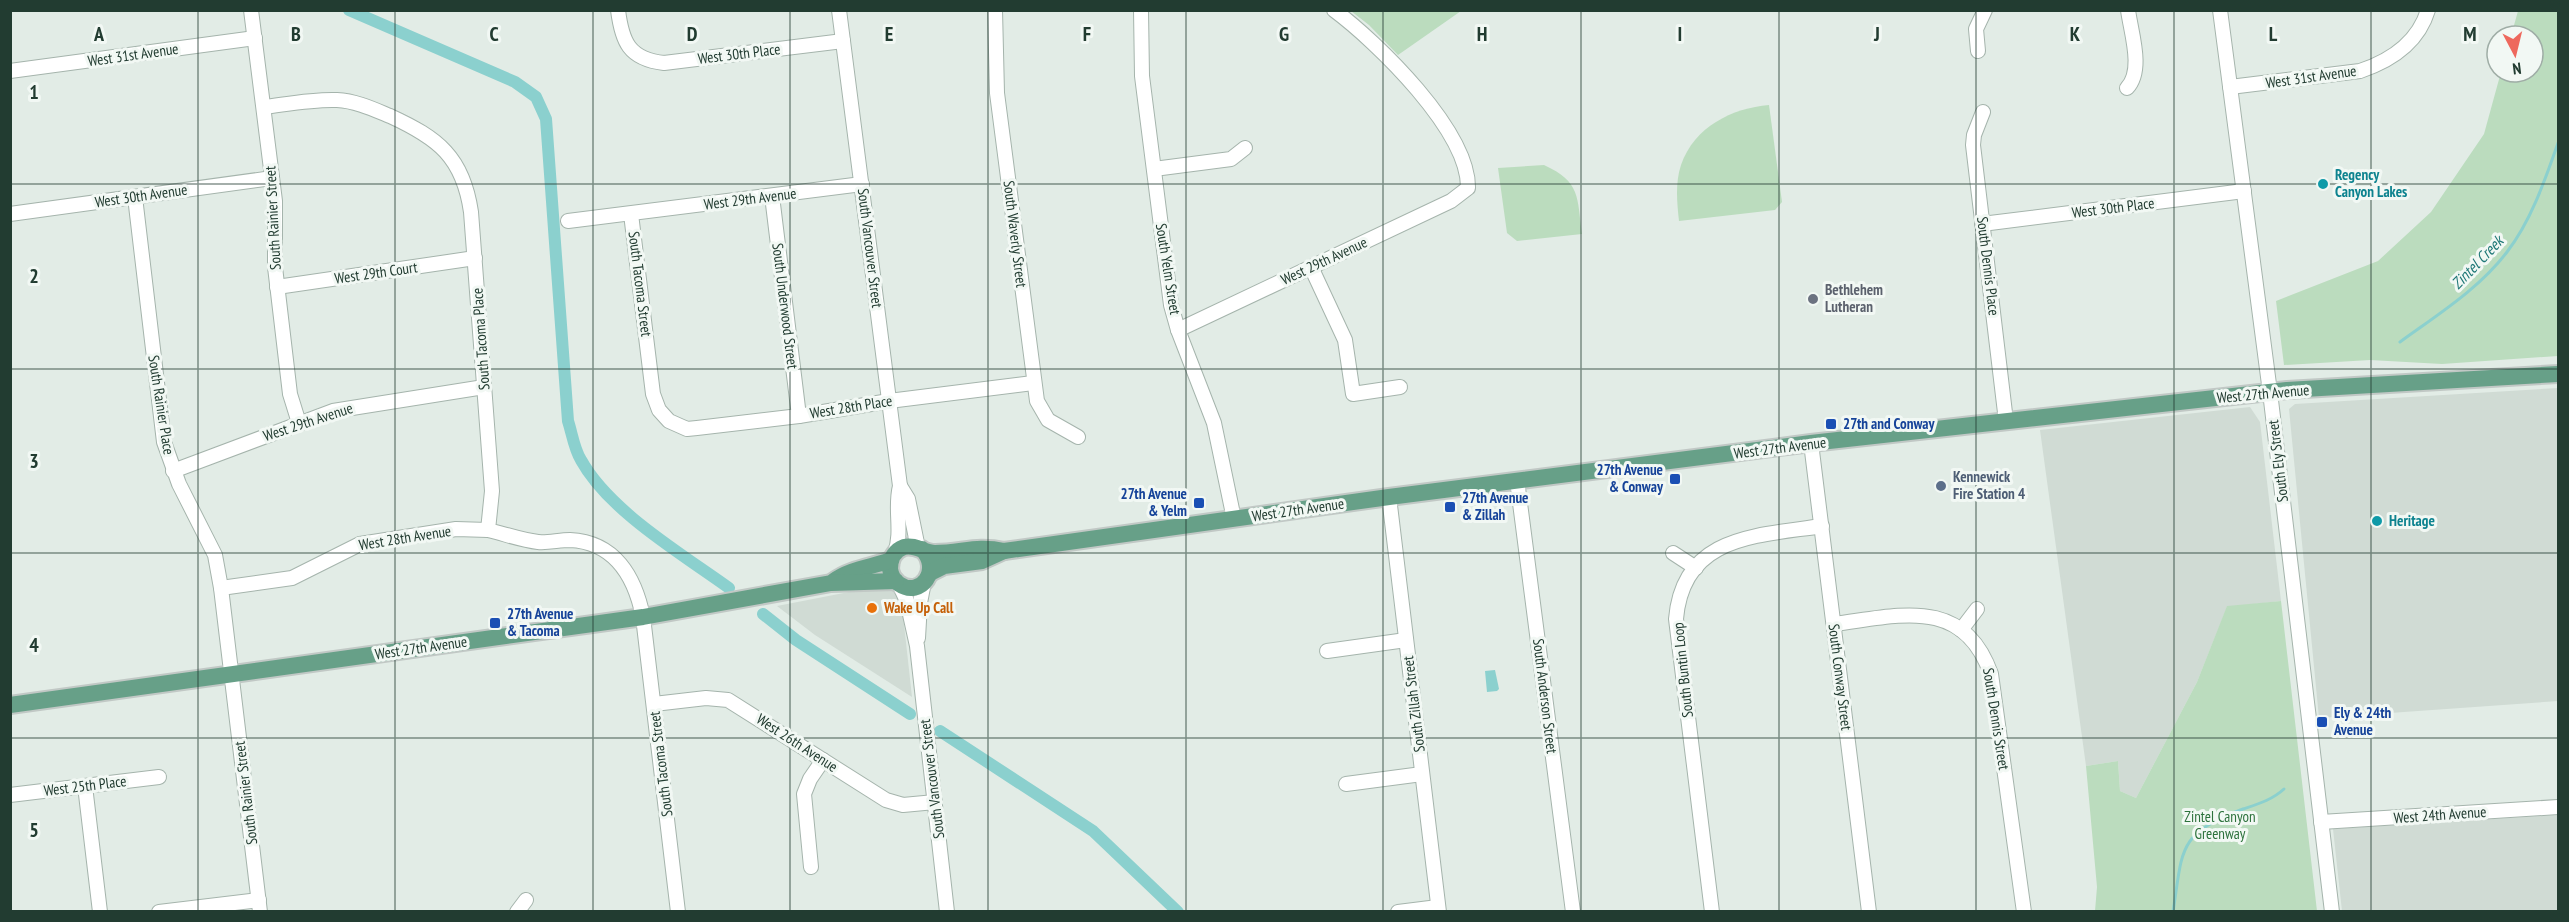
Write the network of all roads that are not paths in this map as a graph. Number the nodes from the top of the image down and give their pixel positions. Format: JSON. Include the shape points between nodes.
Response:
{"nodes":[{"id":1,"x":251,"y":10,"type":"edge"},
{"id":2,"x":618,"y":10,"type":"edge"},
{"id":3,"x":840,"y":10,"type":"edge"},
{"id":4,"x":994,"y":10,"type":"edge"},
{"id":5,"x":1141,"y":10,"type":"edge"},
{"id":6,"x":1334,"y":10,"type":"edge"},
{"id":7,"x":1985,"y":10,"type":"edge"},
{"id":8,"x":2128,"y":10,"type":"edge"},
{"id":9,"x":2220,"y":10,"type":"edge"},
{"id":10,"x":2428,"y":10,"type":"edge"},
{"id":11,"x":255,"y":38,"type":"junction"},
{"id":12,"x":843,"y":41,"type":"junction"},
{"id":13,"x":1978,"y":51,"type":"dead end"},
{"id":14,"x":10,"y":71,"type":"edge"},
{"id":15,"x":2230,"y":87,"type":"junction"},
{"id":16,"x":2127,"y":88,"type":"dead end"},
{"id":17,"x":264,"y":107,"type":"junction"},
{"id":18,"x":1983,"y":112,"type":"dead end"},
{"id":19,"x":1245,"y":148,"type":"dead end"},
{"id":20,"x":1154,"y":169,"type":"junction"},
{"id":21,"x":272,"y":178,"type":"junction"},
{"id":22,"x":862,"y":184,"type":"junction"},
{"id":23,"x":2244,"y":191,"type":"junction"},
{"id":24,"x":772,"y":196,"type":"junction"},
{"id":25,"x":135,"y":197,"type":"junction"},
{"id":26,"x":10,"y":214,"type":"edge"},
{"id":27,"x":631,"y":214,"type":"junction"},
{"id":28,"x":568,"y":222,"type":"dead end"},
{"id":29,"x":1982,"y":224,"type":"junction"},
{"id":30,"x":475,"y":258,"type":"junction"},
{"id":31,"x":1311,"y":267,"type":"junction"},
{"id":32,"x":277,"y":287,"type":"junction"},
{"id":33,"x":1178,"y":330,"type":"junction"},
{"id":34,"x":2559,"y":374,"type":"edge"},
{"id":35,"x":1034,"y":383,"type":"junction"},
{"id":36,"x":484,"y":387,"type":"junction"},
{"id":37,"x":1400,"y":387,"type":"dead end"},
{"id":38,"x":2270,"y":392,"type":"junction"},
{"id":39,"x":889,"y":400,"type":"junction"},
{"id":40,"x":799,"y":416,"type":"junction"},
{"id":41,"x":669,"y":421,"type":"joint"},
{"id":42,"x":2006,"y":421,"type":"junction"},
{"id":43,"x":300,"y":423,"type":"junction"},
{"id":44,"x":1078,"y":437,"type":"dead end"},
{"id":45,"x":1811,"y":443,"type":"junction"},
{"id":46,"x":173,"y":471,"type":"junction"},
{"id":47,"x":1517,"y":480,"type":"junction"},
{"id":48,"x":900,"y":486,"type":"junction"},
{"id":49,"x":1389,"y":497,"type":"junction"},
{"id":50,"x":1234,"y":519,"type":"junction"},
{"id":51,"x":1821,"y":526,"type":"junction"},
{"id":52,"x":488,"y":530,"type":"junction"},
{"id":53,"x":920,"y":549,"type":"junction"},
{"id":54,"x":1004,"y":551,"type":"junction"},
{"id":55,"x":1673,"y":553,"type":"dead end"},
{"id":56,"x":893,"y":557,"type":"junction"},
{"id":57,"x":1695,"y":568,"type":"junction"},
{"id":58,"x":927,"y":577,"type":"junction"},
{"id":59,"x":831,"y":583,"type":"junction"},
{"id":60,"x":897,"y":583,"type":"junction"},
{"id":61,"x":222,"y":588,"type":"junction"},
{"id":62,"x":1977,"y":609,"type":"dead end"},
{"id":63,"x":643,"y":616,"type":"junction"},
{"id":64,"x":1834,"y":624,"type":"junction"},
{"id":65,"x":1961,"y":630,"type":"junction"},
{"id":66,"x":1406,"y":640,"type":"junction"},
{"id":67,"x":917,"y":646,"type":"junction"},
{"id":68,"x":1327,"y":651,"type":"dead end"},
{"id":69,"x":232,"y":674,"type":"junction"},
{"id":70,"x":654,"y":704,"type":"junction"},
{"id":71,"x":10,"y":705,"type":"edge"},
{"id":72,"x":824,"y":760,"type":"junction"},
{"id":73,"x":1422,"y":774,"type":"junction"},
{"id":74,"x":159,"y":777,"type":"dead end"},
{"id":75,"x":1346,"y":784,"type":"dead end"},
{"id":76,"x":85,"y":786,"type":"junction"},
{"id":77,"x":10,"y":795,"type":"edge"},
{"id":78,"x":935,"y":801,"type":"junction"},
{"id":79,"x":2559,"y":807,"type":"edge"},
{"id":80,"x":2321,"y":822,"type":"junction"},
{"id":81,"x":811,"y":867,"type":"dead end"},
{"id":82,"x":259,"y":906,"type":"edge"},
{"id":83,"x":1438,"y":909,"type":"edge"},
{"id":84,"x":99,"y":912,"type":"edge"},
{"id":85,"x":159,"y":912,"type":"edge"},
{"id":86,"x":678,"y":912,"type":"edge"},
{"id":87,"x":947,"y":912,"type":"edge"},
{"id":88,"x":1398,"y":912,"type":"edge"},
{"id":89,"x":1572,"y":912,"type":"edge"},
{"id":90,"x":1712,"y":912,"type":"edge"},
{"id":91,"x":1869,"y":912,"type":"edge"},
{"id":92,"x":2024,"y":912,"type":"edge"},
{"id":93,"x":2332,"y":912,"type":"edge"}],
"edges":[{"from":1,"to":11,"type":"street","name":"South Rainier Street"},
{"from":2,"to":12,"type":"street","name":"West 30th Place","via":[[628,47],[643,58],[664,63]]},
{"from":3,"to":12,"type":"street","name":"South Vancouver Street"},
{"from":4,"to":35,"type":"street","name":"South Waverly Street","via":[[997,93]]},
{"from":5,"to":20,"type":"street","name":"South Yelm Street","via":[[1140,49]]},
{"from":6,"to":31,"type":"street","name":"West 29th Avenue","via":[[1379,48],[1427,102],[1463,163],[1468,188],[1451,201]]},
{"from":7,"to":13,"type":"street","via":[[1976,29]]},
{"from":8,"to":16,"type":"street","via":[[2136,67]]},
{"from":9,"to":15,"type":"street","name":"South Ely Street"},
{"from":10,"to":15,"type":"street","name":"West 31st Avenue","via":[[2416,34],[2390,58],[2360,71]]},
{"from":11,"to":14,"type":"street","name":"West 31st Avenue"},
{"from":11,"to":17,"type":"street","name":"South Rainier Street"},
{"from":12,"to":22,"type":"street","name":"South Vancouver Street"},
{"from":15,"to":23,"type":"street","name":"South Ely Street"},
{"from":17,"to":21,"type":"street","name":"South Rainier Street"},
{"from":17,"to":30,"type":"street","name":"South Tacoma Place","via":[[316,101],[353,102],[435,140],[464,179]]},
{"from":18,"to":29,"type":"street","name":"South Dennis Place","via":[[1973,145]]},
{"from":19,"to":20,"type":"street","via":[[1231,159]]},
{"from":20,"to":33,"type":"street","name":"South Yelm Street"},
{"from":21,"to":25,"type":"street","name":"West 30th Avenue"},
{"from":21,"to":32,"type":"street","name":"South Rainier Street"},
{"from":22,"to":24,"type":"street","name":"West 29th Avenue"},
{"from":22,"to":39,"type":"street","name":"South Vancouver Street"},
{"from":23,"to":29,"type":"street","name":"West 30th Place"},
{"from":23,"to":38,"type":"street","name":"South Ely Street"},
{"from":24,"to":27,"type":"street","name":"West 29th Avenue"},
{"from":24,"to":40,"type":"street","name":"South Underwood Street"},
{"from":25,"to":26,"type":"street","name":"West 30th Avenue"},
{"from":25,"to":46,"type":"street","name":"South Rainier Place","via":[[162,426]]},
{"from":27,"to":28,"type":"street","name":"West 29th Avenue"},
{"from":27,"to":41,"type":"street","name":"South Tacoma Street","via":[[653,394]]},
{"from":29,"to":42,"type":"street","name":"South Dennis Place"},
{"from":30,"to":32,"type":"street","name":"West 29th Court"},
{"from":30,"to":36,"type":"street","name":"South Tacoma Place"},
{"from":31,"to":33,"type":"street","name":"West 29th Avenue"},
{"from":31,"to":37,"type":"street","via":[[1344,340],[1353,394]]},
{"from":32,"to":43,"type":"street","name":"South Rainier Street","via":[[290,394]]},
{"from":33,"to":50,"type":"street","name":"South Yelm Street","via":[[1214,423]]},
{"from":34,"to":38,"type":"main road","name":"West 27th Avenue"},
{"from":35,"to":39,"type":"street","name":"West 28th Place"},
{"from":35,"to":44,"type":"street","name":"South Waverly Street","via":[[1037,401],[1048,420]]},
{"from":36,"to":43,"type":"street","name":"West 29th Avenue","via":[[344,408]]},
{"from":36,"to":52,"type":"street","name":"South Tacoma Place","via":[[492,491]]},
{"from":38,"to":42,"type":"main road","name":"West 27th Avenue"},
{"from":38,"to":80,"type":"street","name":"South Ely Street"},
{"from":39,"to":40,"type":"street","name":"West 28th Place"},
{"from":39,"to":48,"type":"street","name":"South Vancouver Street"},
{"from":40,"to":41,"type":"street","name":"West 28th Place","via":[[687,429]]},
{"from":42,"to":45,"type":"main road","name":"West 27th Avenue"},
{"from":43,"to":46,"type":"street","name":"West 29th Avenue"},
{"from":45,"to":47,"type":"main road","name":"West 27th Avenue"},
{"from":45,"to":51,"type":"street","name":"South Conway Street"},
{"from":46,"to":61,"type":"street","name":"South Rainier Place","via":[[208,537]]},
{"from":47,"to":49,"type":"main road","name":"West 27th Avenue"},
{"from":47,"to":89,"type":"street","name":"South Anderson Street"},
{"from":48,"to":53,"type":"street","name":"South Vancouver Street","via":[[908,499]]},
{"from":48,"to":56,"type":"street","name":"South Vancouver Street","via":[[896,501],[900,537]]},
{"from":49,"to":50,"type":"main road","name":"West 27th Avenue"},
{"from":49,"to":66,"type":"street","name":"South Zillah Street"},
{"from":50,"to":54,"type":"main road","name":"West 27th Avenue"},
{"from":51,"to":57,"type":"street","name":"South Buntin Loop","via":[[1723,544]]},
{"from":51,"to":64,"type":"street","name":"South Conway Street"},
{"from":52,"to":61,"type":"street","name":"West 28th Avenue","via":[[456,529],[360,544],[292,578]]},
{"from":52,"to":63,"type":"street","via":[[535,542],[570,540],[598,548],[618,562],[632,579]]},
{"from":53,"to":54,"type":"main road","name":"West 27th Avenue","via":[[936,553],[986,547]]},
{"from":53,"to":56,"type":"main road","name":"West 27th Avenue","via":[[907,546]]},
{"from":53,"to":58,"type":"main road","via":[[931,562]]},
{"from":54,"to":58,"type":"main road","name":"West 27th Avenue","via":[[982,561],[944,566]]},
{"from":55,"to":57,"type":"street"},
{"from":56,"to":59,"type":"main road","name":"West 27th Avenue","via":[[874,567],[844,573]]},
{"from":56,"to":60,"type":"main road","via":[[891,573]]},
{"from":57,"to":90,"type":"street","name":"South Buntin Loop","via":[[1678,601],[1677,619]]},
{"from":58,"to":60,"type":"main road","name":"West 27th Avenue","via":[[911,588]]},
{"from":58,"to":67,"type":"street","name":"South Vancouver Street","via":[[920,603]]},
{"from":59,"to":60,"type":"main road","name":"West 27th Avenue"},
{"from":59,"to":63,"type":"main road","name":"West 27th Avenue"},
{"from":60,"to":67,"type":"street","name":"South Vancouver Street","via":[[907,600]]},
{"from":61,"to":69,"type":"street","name":"South Rainier Place"},
{"from":62,"to":65,"type":"street"},
{"from":63,"to":69,"type":"main road","name":"West 27th Avenue"},
{"from":63,"to":70,"type":"street","name":"South Tacoma Street"},
{"from":64,"to":65,"type":"street","name":"South Dennis Street","via":[[1914,614],[1931,616]]},
{"from":64,"to":91,"type":"street","name":"South Conway Street"},
{"from":65,"to":92,"type":"street","name":"South Dennis Street","via":[[1978,645],[1991,674]]},
{"from":66,"to":68,"type":"street"},
{"from":66,"to":73,"type":"street","name":"South Zillah Street"},
{"from":67,"to":78,"type":"street","name":"South Vancouver Street"},
{"from":69,"to":71,"type":"main road","name":"West 27th Avenue"},
{"from":69,"to":82,"type":"street","name":"South Rainier Street"},
{"from":70,"to":72,"type":"street","name":"West 26th Avenue","via":[[706,698],[728,700]]},
{"from":70,"to":86,"type":"street","name":"South Tacoma Street"},
{"from":72,"to":78,"type":"street","name":"West 26th Avenue","via":[[886,800],[903,805]]},
{"from":72,"to":81,"type":"street","via":[[804,794]]},
{"from":73,"to":75,"type":"street"},
{"from":73,"to":83,"type":"street","name":"South Zillah Street"},
{"from":74,"to":76,"type":"street","name":"West 25th Place"},
{"from":76,"to":77,"type":"street","name":"West 25th Place"},
{"from":76,"to":84,"type":"street"},
{"from":78,"to":87,"type":"street","name":"South Vancouver Street"},
{"from":79,"to":80,"type":"street","name":"West 24th Avenue"},
{"from":80,"to":93,"type":"street","name":"South Ely Street"},
{"from":82,"to":85,"type":"street"},
{"from":83,"to":88,"type":"street"}]}
